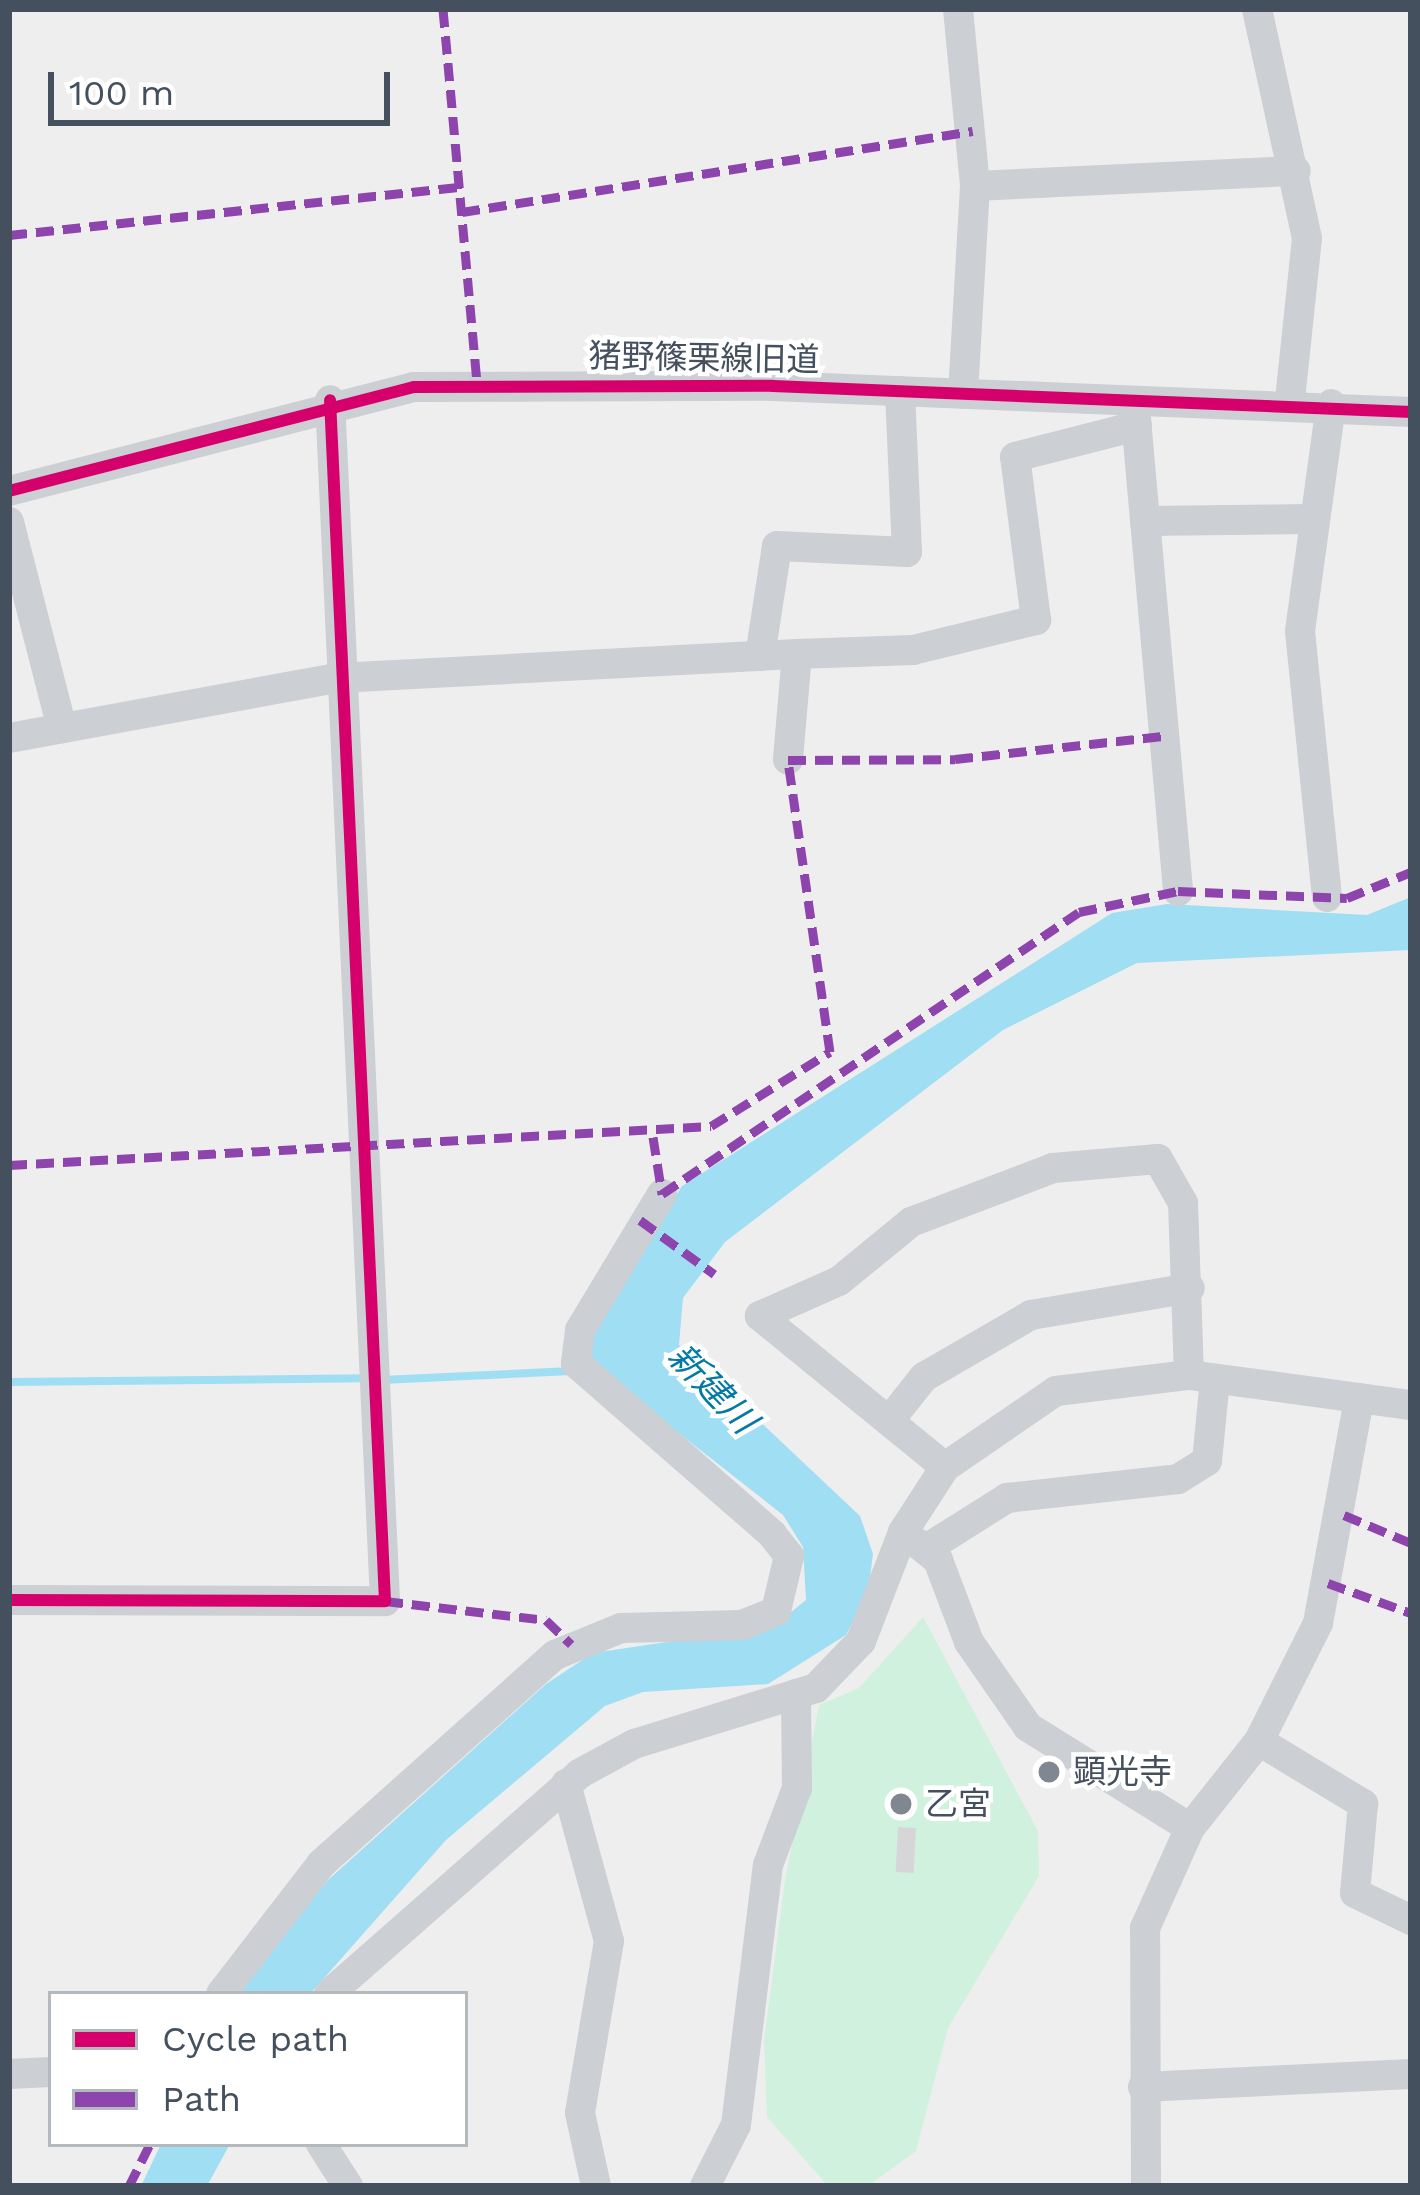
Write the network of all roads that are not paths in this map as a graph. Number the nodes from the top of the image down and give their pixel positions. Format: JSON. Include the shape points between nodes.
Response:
{"nodes":[{"id":1,"x":958,"y":9,"type":"edge"},
{"id":2,"x":1257,"y":9,"type":"edge"},
{"id":3,"x":1296,"y":171,"type":"junction"},
{"id":4,"x":975,"y":186,"type":"junction"},
{"id":5,"x":900,"y":391,"type":"junction"},
{"id":6,"x":963,"y":394,"type":"junction"},
{"id":7,"x":330,"y":400,"type":"junction"},
{"id":8,"x":1290,"y":400,"type":"junction"},
{"id":9,"x":1331,"y":404,"type":"junction"},
{"id":10,"x":1135,"y":411,"type":"junction"},
{"id":11,"x":1411,"y":412,"type":"edge"},
{"id":12,"x":9,"y":490,"type":"edge"},
{"id":13,"x":1314,"y":519,"type":"junction"},
{"id":14,"x":1145,"y":521,"type":"junction"},
{"id":15,"x":9,"y":523,"type":"edge"},
{"id":16,"x":797,"y":654,"type":"junction"},
{"id":17,"x":760,"y":656,"type":"junction"},
{"id":18,"x":337,"y":678,"type":"junction"},
{"id":19,"x":62,"y":728,"type":"junction"},
{"id":20,"x":9,"y":738,"type":"edge"},
{"id":21,"x":788,"y":760,"type":"dead end"},
{"id":22,"x":1178,"y":891,"type":"dead end"},
{"id":23,"x":1327,"y":897,"type":"dead end"},
{"id":24,"x":662,"y":1194,"type":"dead end"},
{"id":25,"x":1190,"y":1288,"type":"junction"},
{"id":26,"x":1202,"y":1377,"type":"junction"},
{"id":27,"x":1358,"y":1399,"type":"junction"},
{"id":28,"x":1411,"y":1405,"type":"edge"},
{"id":29,"x":889,"y":1421,"type":"junction"},
{"id":30,"x":945,"y":1467,"type":"junction"},
{"id":31,"x":914,"y":1540,"type":"junction"},
{"id":32,"x":9,"y":1600,"type":"edge"},
{"id":33,"x":796,"y":1694,"type":"junction"},
{"id":34,"x":1259,"y":1741,"type":"junction"},
{"id":35,"x":566,"y":1784,"type":"junction"},
{"id":36,"x":1190,"y":1828,"type":"junction"},
{"id":37,"x":1411,"y":1920,"type":"edge"},
{"id":38,"x":223,"y":1991,"type":"edge"},
{"id":39,"x":332,"y":1991,"type":"edge"},
{"id":40,"x":48,"y":2072,"type":"edge"},
{"id":41,"x":9,"y":2074,"type":"edge"},
{"id":42,"x":1411,"y":2074,"type":"edge"},
{"id":43,"x":1143,"y":2087,"type":"junction"},
{"id":44,"x":323,"y":2147,"type":"edge"},
{"id":45,"x":347,"y":2186,"type":"edge"},
{"id":46,"x":596,"y":2186,"type":"edge"},
{"id":47,"x":705,"y":2186,"type":"edge"},
{"id":48,"x":1146,"y":2186,"type":"edge"}],
"edges":[{"from":1,"to":4,"type":"street"},
{"from":2,"to":3,"type":"street"},
{"from":3,"to":4,"type":"street"},
{"from":3,"to":8,"type":"street","via":[[1307,238]]},
{"from":4,"to":6,"type":"street"},
{"from":5,"to":6,"type":"street","name":"猪野篠栗線旧道"},
{"from":5,"to":7,"type":"street","name":"猪野篠栗線旧道","via":[[543,382]]},
{"from":5,"to":17,"type":"street","via":[[908,552],[777,546]]},
{"from":6,"to":10,"type":"street","name":"猪野篠栗線旧道"},
{"from":7,"to":12,"type":"street","name":"猪野篠栗線旧道"},
{"from":7,"to":18,"type":"street"},
{"from":8,"to":9,"type":"street","name":"猪野篠栗線旧道"},
{"from":8,"to":10,"type":"street","name":"猪野篠栗線旧道"},
{"from":9,"to":11,"type":"street","name":"猪野篠栗線旧道"},
{"from":9,"to":13,"type":"street"},
{"from":10,"to":14,"type":"street"},
{"from":10,"to":16,"type":"street","via":[[1016,457],[1036,620],[913,650]]},
{"from":13,"to":14,"type":"street"},
{"from":13,"to":23,"type":"street","via":[[1300,631]]},
{"from":14,"to":22,"type":"street"},
{"from":15,"to":19,"type":"street"},
{"from":16,"to":17,"type":"street"},
{"from":16,"to":21,"type":"street"},
{"from":17,"to":18,"type":"street"},
{"from":18,"to":19,"type":"street"},
{"from":18,"to":32,"type":"street","via":[[385,1601]]},
{"from":19,"to":20,"type":"street"},
{"from":24,"to":38,"type":"street","via":[[580,1330],[576,1363],[781,1545],[789,1581],[776,1611],[742,1624],[621,1628],[555,1655],[321,1864]]},
{"from":25,"to":26,"type":"street"},
{"from":25,"to":29,"type":"street","via":[[1031,1315],[924,1377]]},
{"from":25,"to":29,"type":"street","via":[[1183,1203],[1158,1159],[1053,1168],[911,1222],[839,1281],[760,1316]]},
{"from":26,"to":27,"type":"street"},
{"from":26,"to":30,"type":"street","via":[[1055,1391]]},
{"from":26,"to":31,"type":"street","via":[[1207,1461],[1178,1479],[1007,1498]]},
{"from":27,"to":28,"type":"street"},
{"from":27,"to":34,"type":"street","via":[[1318,1623]]},
{"from":29,"to":30,"type":"street"},
{"from":30,"to":31,"type":"street"},
{"from":31,"to":33,"type":"street","via":[[861,1641]]},
{"from":31,"to":36,"type":"street","via":[[969,1642],[1028,1727]]},
{"from":33,"to":35,"type":"street","via":[[634,1744]]},
{"from":33,"to":47,"type":"street","via":[[796,1788],[768,1864],[736,2125]]},
{"from":34,"to":36,"type":"street"},
{"from":34,"to":37,"type":"street","via":[[1363,1804],[1355,1893]]},
{"from":35,"to":39,"type":"street"},
{"from":35,"to":46,"type":"street","via":[[609,1941],[580,2113]]},
{"from":36,"to":43,"type":"street","via":[[1145,1928]]},
{"from":40,"to":41,"type":"street"},
{"from":42,"to":43,"type":"street"},
{"from":43,"to":48,"type":"street"},
{"from":44,"to":45,"type":"street"}]}
